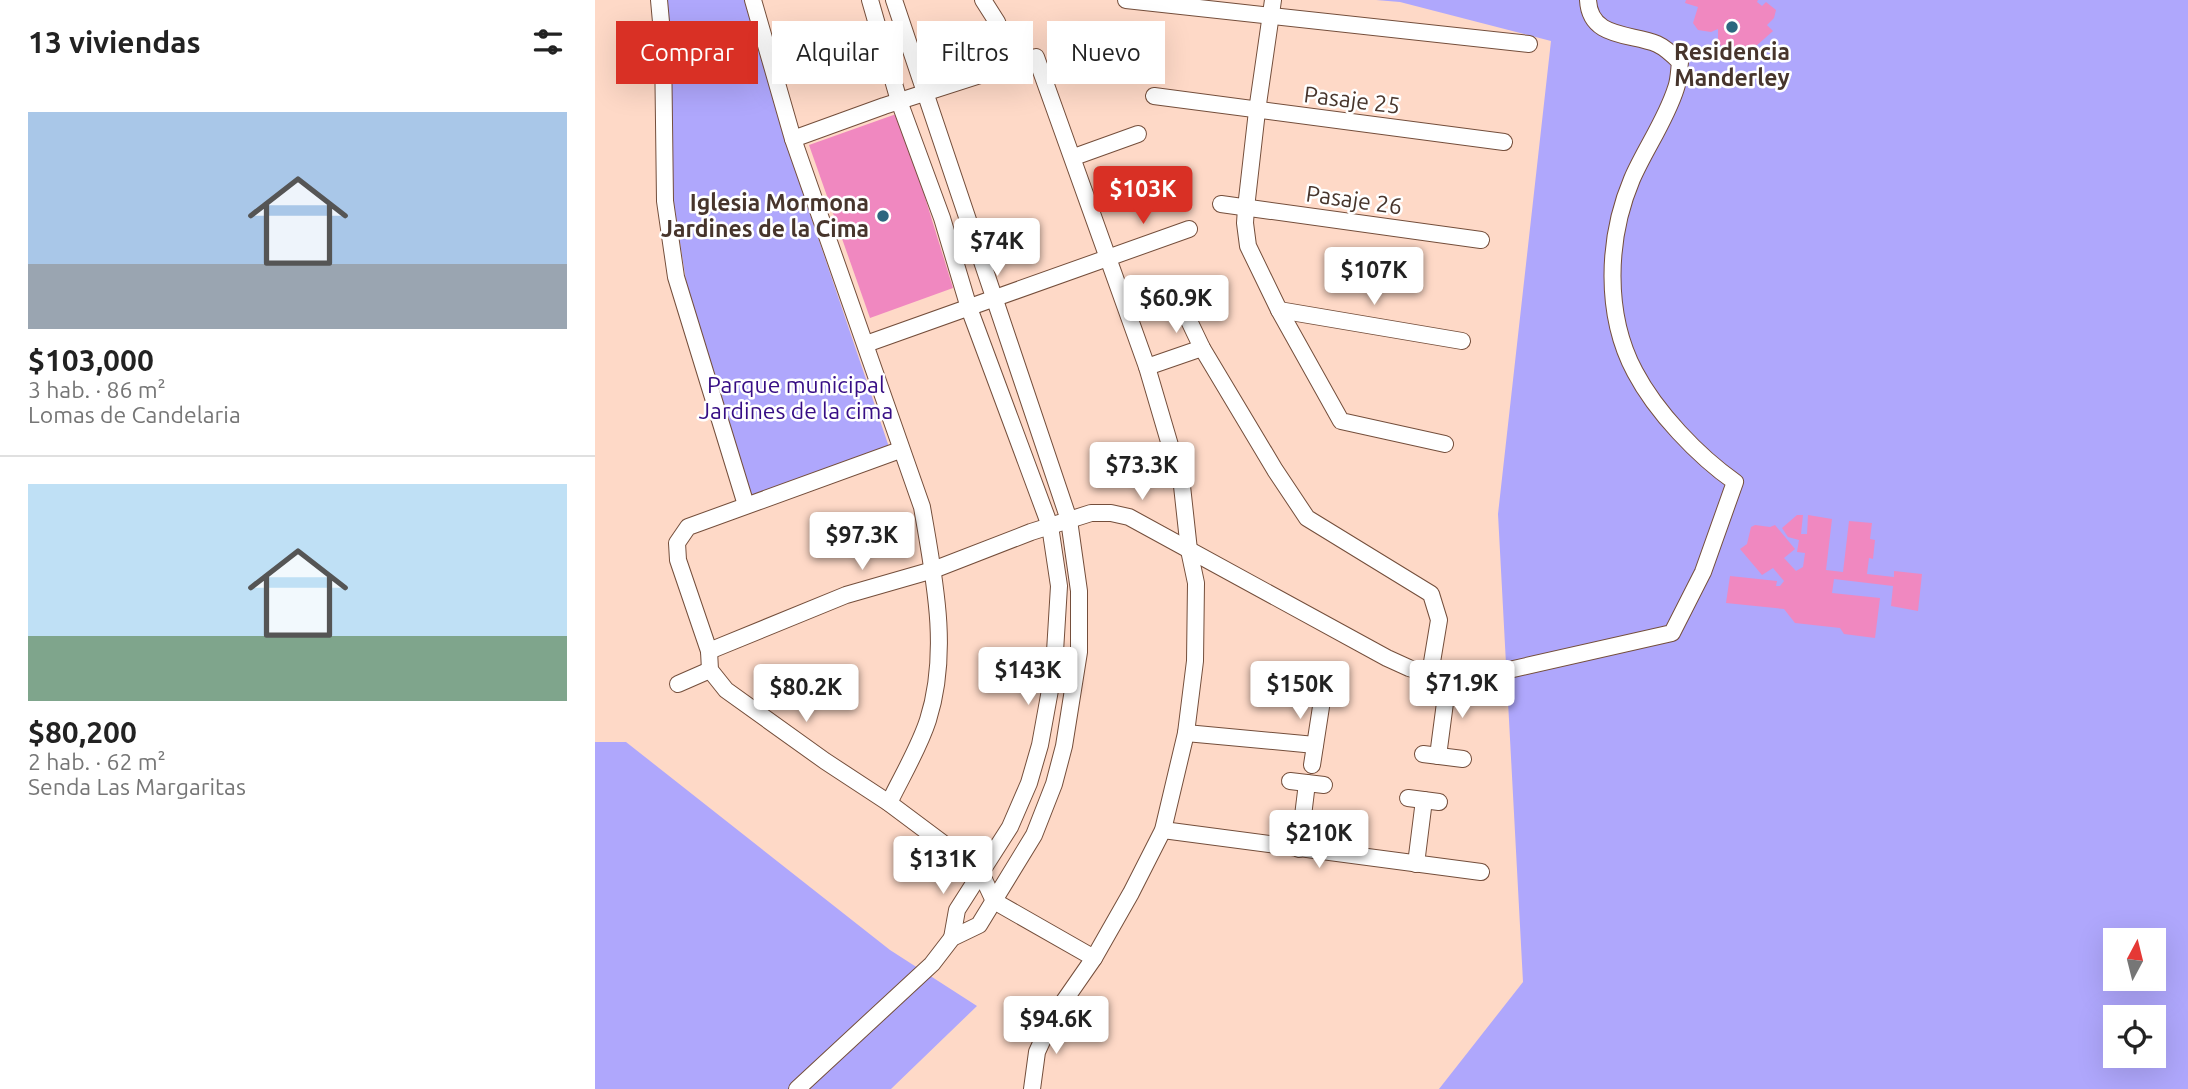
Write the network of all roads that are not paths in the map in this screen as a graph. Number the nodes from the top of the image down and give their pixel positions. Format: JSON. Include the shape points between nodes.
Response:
{"nodes":[{"id":1,"x":659,"y":0,"type":"edge"},
{"id":2,"x":754,"y":0,"type":"edge"},
{"id":3,"x":870,"y":0,"type":"edge"},
{"id":4,"x":894,"y":0,"type":"edge"},
{"id":5,"x":983,"y":0,"type":"edge"},
{"id":6,"x":1126,"y":0,"type":"edge"},
{"id":7,"x":1273,"y":0,"type":"edge"},
{"id":8,"x":1588,"y":0,"type":"edge"},
{"id":9,"x":1271,"y":17,"type":"junction"},
{"id":10,"x":996,"y":21,"type":"edge"},
{"id":11,"x":1529,"y":44,"type":"dead end"},
{"id":12,"x":1033,"y":58,"type":"edge"},
{"id":13,"x":955,"y":84,"type":"edge"},
{"id":14,"x":927,"y":93,"type":"junction"},
{"id":15,"x":1154,"y":96,"type":"dead end"},
{"id":16,"x":899,"y":101,"type":"junction"},
{"id":17,"x":1257,"y":111,"type":"junction"},
{"id":18,"x":1138,"y":134,"type":"dead end"},
{"id":19,"x":793,"y":139,"type":"junction"},
{"id":20,"x":1504,"y":142,"type":"dead end"},
{"id":21,"x":1074,"y":157,"type":"junction"},
{"id":22,"x":1221,"y":204,"type":"dead end"},
{"id":23,"x":1246,"y":208,"type":"junction"},
{"id":24,"x":1189,"y":229,"type":"dead end"},
{"id":25,"x":1481,"y":240,"type":"dead end"},
{"id":26,"x":1109,"y":258,"type":"junction"},
{"id":27,"x":994,"y":299,"type":"junction"},
{"id":28,"x":1182,"y":306,"type":"dead end"},
{"id":29,"x":969,"y":308,"type":"junction"},
{"id":30,"x":1279,"y":310,"type":"junction"},
{"id":31,"x":1462,"y":341,"type":"dead end"},
{"id":32,"x":866,"y":344,"type":"junction"},
{"id":33,"x":1202,"y":348,"type":"junction"},
{"id":34,"x":1147,"y":367,"type":"junction"},
{"id":35,"x":1445,"y":444,"type":"dead end"},
{"id":36,"x":901,"y":450,"type":"junction"},
{"id":37,"x":746,"y":505,"type":"junction"},
{"id":38,"x":1069,"y":520,"type":"junction"},
{"id":39,"x":1050,"y":526,"type":"junction"},
{"id":40,"x":1189,"y":550,"type":"junction"},
{"id":41,"x":933,"y":570,"type":"junction"},
{"id":42,"x":709,"y":651,"type":"junction"},
{"id":43,"x":710,"y":670,"type":"junction"},
{"id":44,"x":1430,"y":674,"type":"junction"},
{"id":45,"x":1448,"y":680,"type":"junction"},
{"id":46,"x":1325,"y":681,"type":"dead end"},
{"id":47,"x":678,"y":684,"type":"dead end"},
{"id":48,"x":1186,"y":733,"type":"junction"},
{"id":49,"x":1315,"y":746,"type":"junction"},
{"id":50,"x":1463,"y":759,"type":"dead end"},
{"id":51,"x":1313,"y":765,"type":"dead end"},
{"id":52,"x":1290,"y":781,"type":"dead end"},
{"id":53,"x":1307,"y":783,"type":"junction"},
{"id":54,"x":1324,"y":785,"type":"dead end"},
{"id":55,"x":1424,"y":800,"type":"dead end"},
{"id":56,"x":890,"y":803,"type":"junction"},
{"id":57,"x":1163,"y":830,"type":"junction"},
{"id":58,"x":1299,"y":849,"type":"junction"},
{"id":59,"x":1416,"y":864,"type":"junction"},
{"id":60,"x":980,"y":871,"type":"junction"},
{"id":61,"x":1481,"y":872,"type":"dead end"},
{"id":62,"x":994,"y":901,"type":"junction"},
{"id":63,"x":952,"y":938,"type":"junction"},
{"id":64,"x":1094,"y":958,"type":"junction"},
{"id":65,"x":797,"y":1089,"type":"edge"},
{"id":66,"x":1032,"y":1089,"type":"edge"}],
"edges":[{"from":1,"to":37,"type":"street","via":[[665,201],[676,277]]},
{"from":2,"to":19,"type":"street"},
{"from":3,"to":16,"type":"street"},
{"from":4,"to":14,"type":"street"},
{"from":5,"to":10,"type":"street"},
{"from":6,"to":9,"type":"street"},
{"from":7,"to":9,"type":"street"},
{"from":8,"to":45,"type":"street","via":[[1592,18],[1600,26],[1657,44],[1679,62],[1677,87],[1620,213],[1614,303],[1635,372],[1691,444],[1734,482],[1703,572],[1672,633]]},
{"from":9,"to":11,"type":"street"},
{"from":9,"to":17,"type":"street"},
{"from":12,"to":21,"type":"street","via":[[1037,57]]},
{"from":13,"to":14,"type":"street"},
{"from":14,"to":16,"type":"street"},
{"from":14,"to":27,"type":"street"},
{"from":15,"to":17,"type":"street","name":"Pasaje 25"},
{"from":16,"to":19,"type":"street"},
{"from":16,"to":29,"type":"street"},
{"from":17,"to":20,"type":"street","name":"Pasaje 25"},
{"from":17,"to":23,"type":"street"},
{"from":18,"to":21,"type":"street"},
{"from":19,"to":32,"type":"street"},
{"from":21,"to":26,"type":"street"},
{"from":22,"to":23,"type":"street","name":"Pasaje 26"},
{"from":23,"to":25,"type":"street","name":"Pasaje 26"},
{"from":23,"to":30,"type":"street","via":[[1248,246]]},
{"from":24,"to":26,"type":"street"},
{"from":26,"to":27,"type":"street"},
{"from":26,"to":34,"type":"street"},
{"from":27,"to":29,"type":"street"},
{"from":27,"to":38,"type":"street"},
{"from":28,"to":33,"type":"street"},
{"from":29,"to":32,"type":"street"},
{"from":29,"to":39,"type":"street"},
{"from":30,"to":31,"type":"street"},
{"from":30,"to":35,"type":"street","via":[[1341,421]]},
{"from":32,"to":36,"type":"street"},
{"from":33,"to":34,"type":"street"},
{"from":33,"to":44,"type":"street","via":[[1307,519],[1431,594],[1439,620]]},
{"from":34,"to":40,"type":"street","via":[[1182,486]]},
{"from":36,"to":37,"type":"street"},
{"from":36,"to":41,"type":"street","via":[[922,507]]},
{"from":37,"to":42,"type":"street","via":[[688,527],[677,543],[678,560]]},
{"from":38,"to":39,"type":"street"},
{"from":38,"to":40,"type":"street","via":[[1091,513],[1129,517]]},
{"from":38,"to":62,"type":"street","via":[[1079,591],[1079,652],[1064,746],[1034,835]]},
{"from":39,"to":41,"type":"street"},
{"from":39,"to":60,"type":"street","via":[[1058,612],[1054,668],[1040,745],[1010,827]]},
{"from":40,"to":44,"type":"street","via":[[1387,658]]},
{"from":40,"to":48,"type":"street","via":[[1196,583],[1195,662]]},
{"from":41,"to":42,"type":"street","via":[[846,595]]},
{"from":41,"to":56,"type":"street","via":[[939,615],[937,674],[928,720]]},
{"from":42,"to":43,"type":"street"},
{"from":43,"to":47,"type":"street"},
{"from":43,"to":56,"type":"street","via":[[726,690]]},
{"from":44,"to":45,"type":"street"},
{"from":45,"to":50,"type":"street","via":[[1431,755]]},
{"from":46,"to":49,"type":"street"},
{"from":48,"to":49,"type":"street"},
{"from":48,"to":57,"type":"street"},
{"from":49,"to":51,"type":"street"},
{"from":52,"to":53,"type":"street"},
{"from":53,"to":54,"type":"street"},
{"from":53,"to":58,"type":"street"},
{"from":55,"to":59,"type":"street"},
{"from":56,"to":60,"type":"street"},
{"from":57,"to":58,"type":"street"},
{"from":57,"to":64,"type":"street"},
{"from":58,"to":59,"type":"street"},
{"from":59,"to":61,"type":"street"},
{"from":60,"to":62,"type":"street"},
{"from":60,"to":63,"type":"street","via":[[957,910]]},
{"from":62,"to":63,"type":"street","via":[[979,925]]},
{"from":62,"to":64,"type":"street"},
{"from":63,"to":65,"type":"street","via":[[932,964]]},
{"from":64,"to":66,"type":"street","via":[[1053,1017],[1037,1052]]}]}
